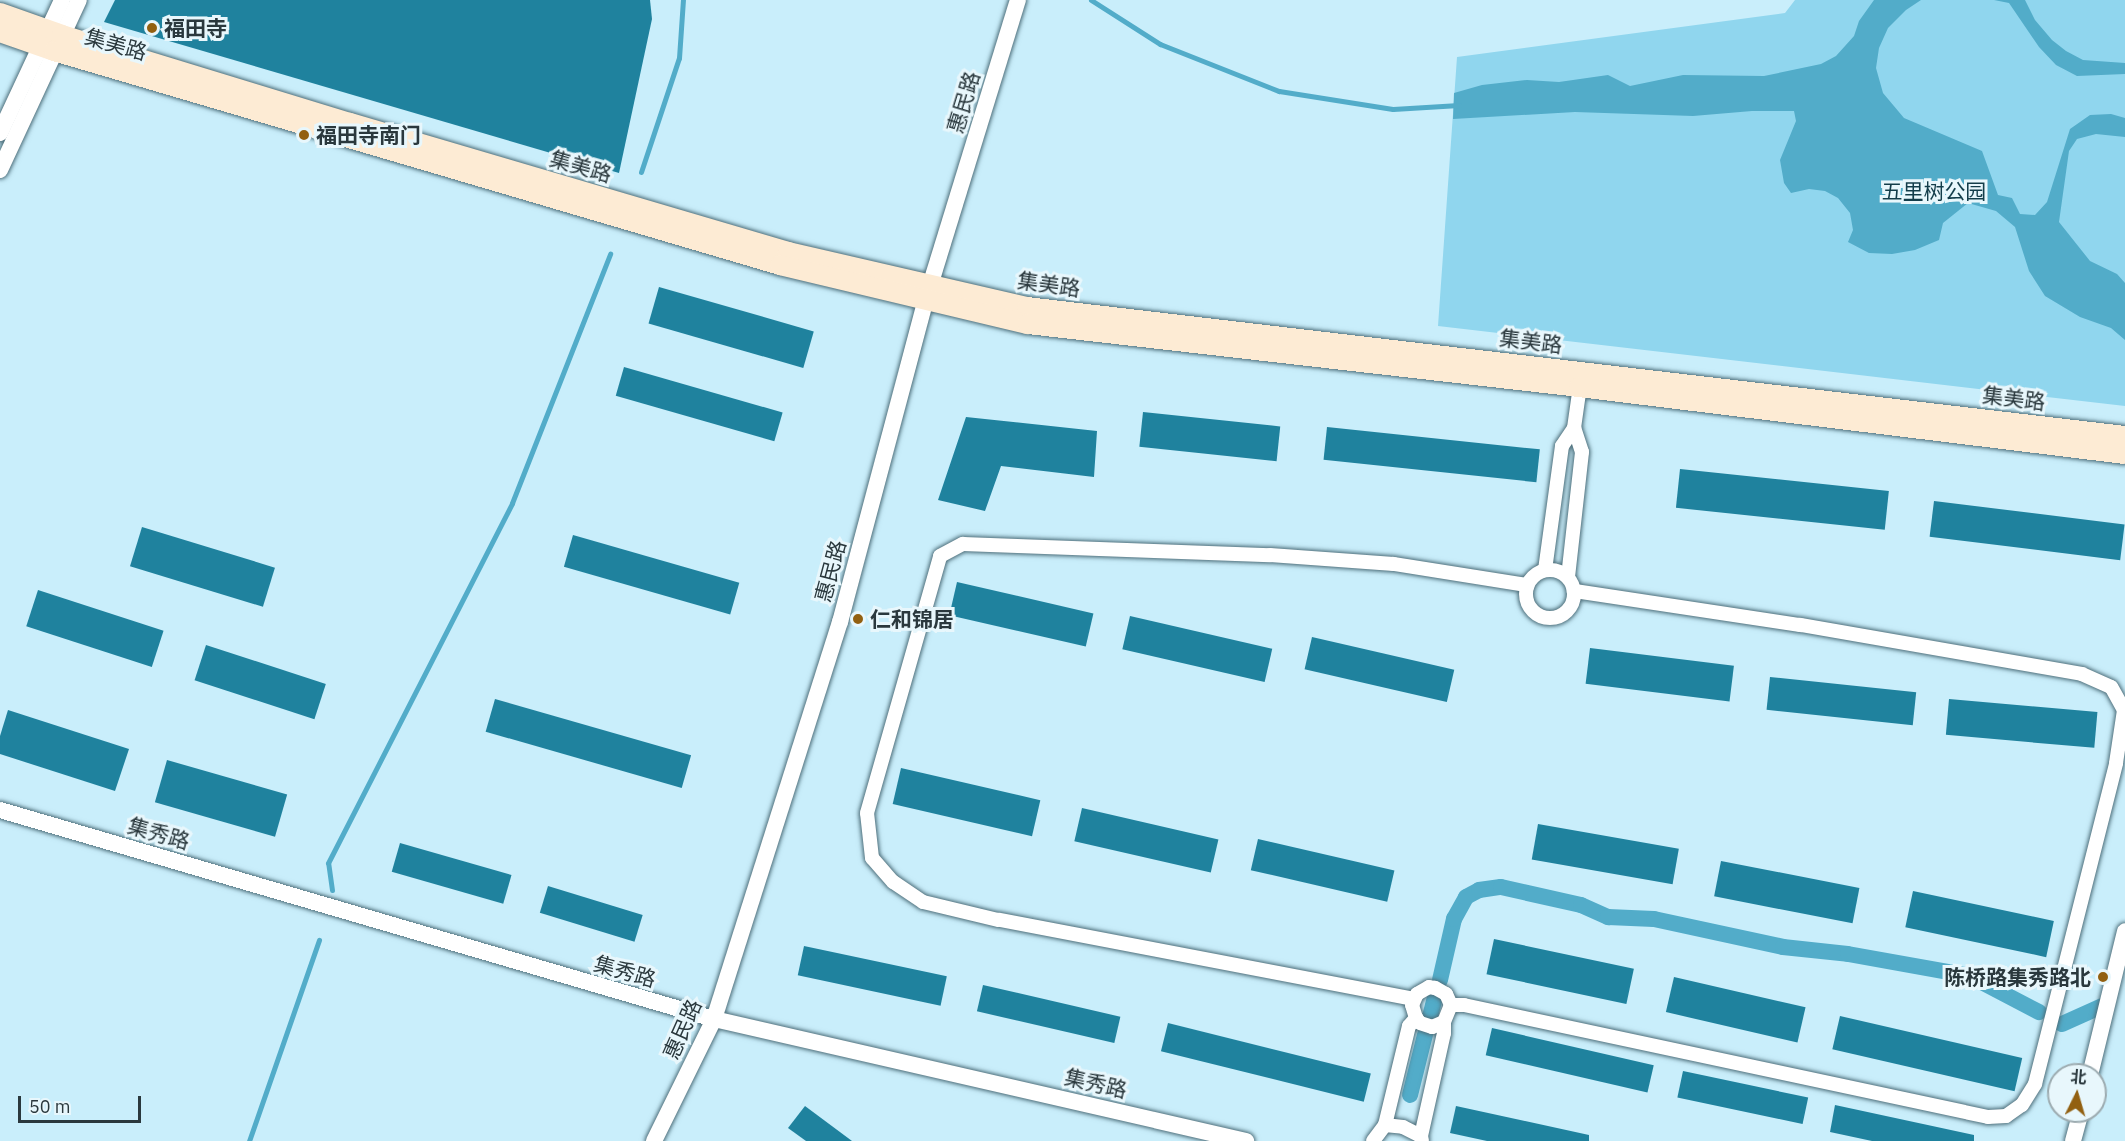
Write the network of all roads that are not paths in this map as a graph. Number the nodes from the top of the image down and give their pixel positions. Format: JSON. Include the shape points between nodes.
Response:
{"nodes":[{"id":1,"x":62,"y":0,"type":"edge"},
{"id":2,"x":79,"y":0,"type":"edge"},
{"id":3,"x":1018,"y":0,"type":"edge"},
{"id":4,"x":0,"y":13,"type":"edge"},
{"id":5,"x":13,"y":30,"type":"edge"},
{"id":6,"x":50,"y":40,"type":"junction"},
{"id":7,"x":0,"y":133,"type":"edge"},
{"id":8,"x":0,"y":170,"type":"edge"},
{"id":9,"x":928,"y":294,"type":"junction"},
{"id":10,"x":1581,"y":379,"type":"junction"},
{"id":11,"x":1574,"y":428,"type":"junction"},
{"id":12,"x":2125,"y":436,"type":"edge"},
{"id":13,"x":2125,"y":454,"type":"edge"},
{"id":14,"x":1545,"y":570,"type":"junction"},
{"id":15,"x":1568,"y":577,"type":"junction"},
{"id":16,"x":1527,"y":585,"type":"junction"},
{"id":17,"x":1574,"y":591,"type":"junction"},
{"id":18,"x":0,"y":810,"type":"edge"},
{"id":19,"x":2125,"y":931,"type":"edge"},
{"id":20,"x":1414,"y":999,"type":"junction"},
{"id":21,"x":1451,"y":1005,"type":"junction"},
{"id":22,"x":1416,"y":1018,"type":"junction"},
{"id":23,"x":714,"y":1019,"type":"junction"},
{"id":24,"x":1444,"y":1022,"type":"junction"},
{"id":25,"x":2093,"y":1063,"type":"edge"},
{"id":26,"x":2078,"y":1123,"type":"edge"},
{"id":27,"x":1385,"y":1125,"type":"junction"},
{"id":28,"x":1421,"y":1138,"type":"edge"},
{"id":29,"x":654,"y":1141,"type":"edge"},
{"id":30,"x":1246,"y":1141,"type":"edge"},
{"id":31,"x":1373,"y":1141,"type":"edge"},
{"id":32,"x":2073,"y":1141,"type":"edge"}],
"edges":[{"from":1,"to":6,"type":"street"},
{"from":2,"to":6,"type":"street"},
{"from":3,"to":9,"type":"street","name":"惠民路"},
{"from":4,"to":5,"type":"main road","name":"集美路"},
{"from":5,"to":6,"type":"main road","name":"集美路"},
{"from":6,"to":7,"type":"street"},
{"from":6,"to":8,"type":"street"},
{"from":6,"to":9,"type":"main road","name":"集美路","via":[[350,123]]},
{"from":9,"to":10,"type":"main road","name":"集美路"},
{"from":9,"to":23,"type":"street","name":"惠民路","via":[[840,622]]},
{"from":10,"to":11,"type":"street"},
{"from":10,"to":12,"type":"main road","name":"集美路"},
{"from":10,"to":13,"type":"main road","name":"集美路"},
{"from":11,"to":14,"type":"street","via":[[1562,446]]},
{"from":11,"to":15,"type":"street","via":[[1582,452]]},
{"from":14,"to":15,"type":"street"},
{"from":14,"to":16,"type":"street"},
{"from":15,"to":17,"type":"street"},
{"from":16,"to":17,"type":"street","via":[[1527,602],[1544,618],[1566,612]]},
{"from":16,"to":20,"type":"street","via":[[1394,564],[1270,555],[963,544],[940,556],[867,813],[872,858],[893,882],[923,902],[998,920]]},
{"from":17,"to":21,"type":"street","via":[[2082,674],[2111,687],[2124,710],[2116,763],[2035,1084],[2022,1105],[2006,1116],[1988,1117],[1476,1007]]},
{"from":18,"to":23,"type":"street","name":"集秀路"},
{"from":19,"to":25,"type":"street"},
{"from":20,"to":21,"type":"street","via":[[1423,990],[1435,988],[1446,994]]},
{"from":20,"to":22,"type":"street"},
{"from":21,"to":24,"type":"street"},
{"from":22,"to":24,"type":"street","via":[[1432,1027]]},
{"from":22,"to":27,"type":"street","via":[[1409,1026]]},
{"from":23,"to":29,"type":"street","name":"惠民路"},
{"from":23,"to":30,"type":"street","name":"集秀路"},
{"from":24,"to":28,"type":"street"},
{"from":26,"to":32,"type":"street"},
{"from":27,"to":28,"type":"street","via":[[1403,1127]]},
{"from":27,"to":31,"type":"street"}]}
